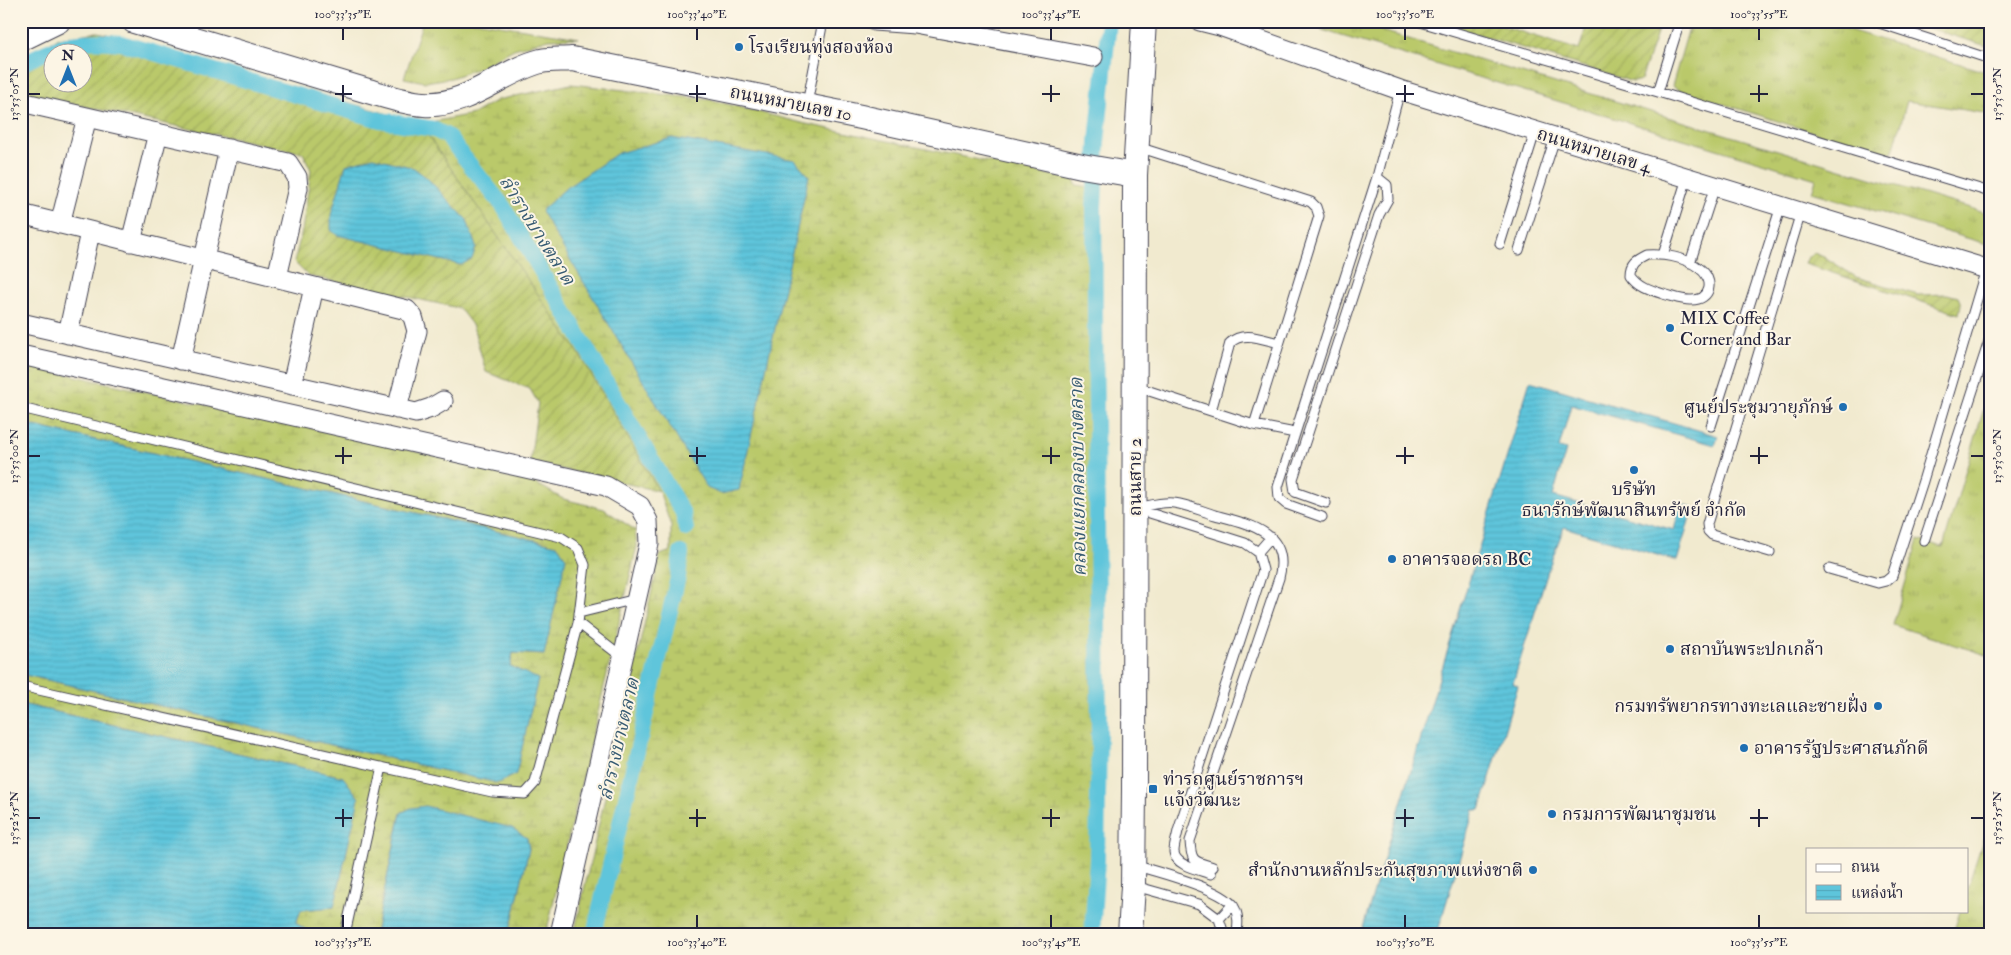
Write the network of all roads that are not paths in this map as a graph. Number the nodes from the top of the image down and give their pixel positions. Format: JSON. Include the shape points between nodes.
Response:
{"nodes":[{"id":1,"x":58,"y":21,"type":"edge"},
{"id":2,"x":134,"y":21,"type":"edge"},
{"id":3,"x":823,"y":21,"type":"edge"},
{"id":4,"x":874,"y":21,"type":"edge"},
{"id":5,"x":1144,"y":21,"type":"edge"},
{"id":6,"x":1200,"y":21,"type":"edge"},
{"id":7,"x":1416,"y":21,"type":"edge"},
{"id":8,"x":1680,"y":21,"type":"edge"},
{"id":9,"x":1873,"y":21,"type":"edge"},
{"id":10,"x":915,"y":23,"type":"edge"},
{"id":11,"x":21,"y":39,"type":"edge"},
{"id":12,"x":1093,"y":57,"type":"dead end"},
{"id":13,"x":1990,"y":59,"type":"edge"},
{"id":14,"x":1400,"y":90,"type":"junction"},
{"id":15,"x":1658,"y":92,"type":"junction"},
{"id":16,"x":21,"y":102,"type":"edge"},
{"id":17,"x":806,"y":106,"type":"junction"},
{"id":18,"x":87,"y":117,"type":"junction"},
{"id":19,"x":1536,"y":132,"type":"junction"},
{"id":20,"x":158,"y":133,"type":"junction"},
{"id":21,"x":1555,"y":138,"type":"junction"},
{"id":22,"x":1136,"y":146,"type":"junction"},
{"id":23,"x":229,"y":149,"type":"junction"},
{"id":24,"x":1135,"y":175,"type":"junction"},
{"id":25,"x":1377,"y":177,"type":"junction"},
{"id":26,"x":1687,"y":178,"type":"junction"},
{"id":27,"x":1715,"y":186,"type":"junction"},
{"id":28,"x":1990,"y":192,"type":"edge"},
{"id":29,"x":1781,"y":206,"type":"junction"},
{"id":30,"x":1802,"y":212,"type":"junction"},
{"id":31,"x":21,"y":214,"type":"edge"},
{"id":32,"x":60,"y":224,"type":"junction"},
{"id":33,"x":90,"y":232,"type":"junction"},
{"id":34,"x":131,"y":242,"type":"junction"},
{"id":35,"x":1500,"y":244,"type":"dead end"},
{"id":36,"x":1519,"y":250,"type":"dead end"},
{"id":37,"x":1663,"y":255,"type":"junction"},
{"id":38,"x":203,"y":259,"type":"junction"},
{"id":39,"x":1690,"y":263,"type":"junction"},
{"id":40,"x":1988,"y":270,"type":"edge"},
{"id":41,"x":277,"y":278,"type":"junction"},
{"id":42,"x":314,"y":287,"type":"junction"},
{"id":43,"x":21,"y":323,"type":"edge"},
{"id":44,"x":68,"y":334,"type":"junction"},
{"id":45,"x":1990,"y":338,"type":"edge"},
{"id":46,"x":1279,"y":343,"type":"junction"},
{"id":47,"x":21,"y":355,"type":"edge"},
{"id":48,"x":181,"y":360,"type":"junction"},
{"id":49,"x":292,"y":385,"type":"junction"},
{"id":50,"x":1135,"y":386,"type":"junction"},
{"id":51,"x":443,"y":401,"type":"dead end"},
{"id":52,"x":21,"y":408,"type":"edge"},
{"id":53,"x":397,"y":409,"type":"junction"},
{"id":54,"x":1211,"y":412,"type":"junction"},
{"id":55,"x":1254,"y":425,"type":"junction"},
{"id":56,"x":1711,"y":426,"type":"dead end"},
{"id":57,"x":1295,"y":433,"type":"junction"},
{"id":58,"x":1326,"y":502,"type":"dead end"},
{"id":59,"x":1135,"y":508,"type":"junction"},
{"id":60,"x":1322,"y":517,"type":"dead end"},
{"id":61,"x":1271,"y":537,"type":"junction"},
{"id":62,"x":1924,"y":541,"type":"dead end"},
{"id":63,"x":1258,"y":552,"type":"junction"},
{"id":64,"x":1770,"y":552,"type":"dead end"},
{"id":65,"x":1829,"y":569,"type":"dead end"},
{"id":66,"x":636,"y":599,"type":"junction"},
{"id":67,"x":579,"y":613,"type":"junction"},
{"id":68,"x":578,"y":623,"type":"junction"},
{"id":69,"x":623,"y":658,"type":"junction"},
{"id":70,"x":21,"y":686,"type":"edge"},
{"id":71,"x":382,"y":767,"type":"junction"},
{"id":72,"x":1133,"y":875,"type":"junction"},
{"id":73,"x":1232,"y":904,"type":"junction"},
{"id":74,"x":1219,"y":919,"type":"junction"},
{"id":75,"x":345,"y":934,"type":"edge"},
{"id":76,"x":560,"y":934,"type":"edge"},
{"id":77,"x":1130,"y":934,"type":"edge"},
{"id":78,"x":1224,"y":934,"type":"edge"},
{"id":79,"x":1236,"y":934,"type":"edge"}],
"edges":[{"from":1,"to":11,"type":"street"},
{"from":2,"to":17,"type":"street","name":"ถนนหมายเลข 10","via":[[403,101],[425,104],[464,97],[542,61],[572,59]]},
{"from":3,"to":17,"type":"lane"},
{"from":4,"to":10,"type":"street"},
{"from":5,"to":22,"type":"street","name":"ถนนสาย 2"},
{"from":6,"to":14,"type":"street","name":"ถนนหมายเลข 4"},
{"from":7,"to":15,"type":"lane"},
{"from":8,"to":15,"type":"lane"},
{"from":9,"to":13,"type":"lane"},
{"from":10,"to":12,"type":"street"},
{"from":14,"to":19,"type":"street","name":"ถนนหมายเลข 4"},
{"from":14,"to":25,"type":"lane"},
{"from":15,"to":28,"type":"lane"},
{"from":16,"to":18,"type":"street"},
{"from":17,"to":24,"type":"street","name":"ถนนหมายเลข 10"},
{"from":18,"to":20,"type":"street"},
{"from":18,"to":32,"type":"street"},
{"from":19,"to":21,"type":"street","name":"ถนนหมายเลข 4"},
{"from":19,"to":35,"type":"lane"},
{"from":20,"to":23,"type":"street"},
{"from":20,"to":34,"type":"street"},
{"from":21,"to":26,"type":"street","name":"ถนนหมายเลข 4"},
{"from":21,"to":36,"type":"lane"},
{"from":22,"to":24,"type":"street","name":"ถนนสาย 2"},
{"from":22,"to":46,"type":"lane","via":[[1311,202],[1316,207],[1319,216]]},
{"from":23,"to":38,"type":"street"},
{"from":23,"to":41,"type":"street","via":[[284,162],[291,166],[297,177],[298,188]]},
{"from":24,"to":50,"type":"street","name":"ถนนสาย 2"},
{"from":25,"to":57,"type":"lane"},
{"from":25,"to":58,"type":"lane","via":[[1387,185],[1388,200],[1378,215],[1293,478],[1295,492]]},
{"from":26,"to":27,"type":"street","name":"ถนนหมายเลข 4"},
{"from":26,"to":37,"type":"lane"},
{"from":27,"to":29,"type":"street","name":"ถนนหมายเลข 4"},
{"from":27,"to":39,"type":"lane"},
{"from":29,"to":30,"type":"street","name":"ถนนหมายเลข 4"},
{"from":29,"to":56,"type":"lane"},
{"from":30,"to":40,"type":"street","name":"ถนนหมายเลข 4"},
{"from":30,"to":64,"type":"lane","via":[[1707,524],[1712,535]]},
{"from":31,"to":32,"type":"street"},
{"from":32,"to":33,"type":"street"},
{"from":33,"to":34,"type":"street"},
{"from":33,"to":44,"type":"street"},
{"from":34,"to":38,"type":"street"},
{"from":37,"to":39,"type":"lane"},
{"from":37,"to":39,"type":"lane","via":[[1647,255],[1637,260],[1631,269],[1633,278],[1651,290],[1682,299],[1704,297],[1710,286],[1709,279]]},
{"from":38,"to":41,"type":"street"},
{"from":38,"to":48,"type":"street"},
{"from":40,"to":65,"type":"lane","via":[[1892,576],[1878,582]]},
{"from":41,"to":42,"type":"street"},
{"from":42,"to":49,"type":"street"},
{"from":42,"to":53,"type":"street","via":[[404,308],[412,314],[416,333]]},
{"from":43,"to":44,"type":"street"},
{"from":44,"to":48,"type":"street"},
{"from":45,"to":62,"type":"lane"},
{"from":46,"to":54,"type":"lane","via":[[1243,336],[1230,343]]},
{"from":46,"to":55,"type":"lane"},
{"from":47,"to":66,"type":"street","via":[[606,486],[640,506],[648,521],[649,544]]},
{"from":48,"to":49,"type":"street"},
{"from":49,"to":53,"type":"street"},
{"from":50,"to":54,"type":"lane"},
{"from":50,"to":59,"type":"street","name":"ถนนสาย 2"},
{"from":51,"to":53,"type":"street","via":[[416,413]]},
{"from":52,"to":67,"type":"lane","via":[[561,538],[578,548],[585,565]]},
{"from":54,"to":55,"type":"lane"},
{"from":55,"to":57,"type":"lane"},
{"from":57,"to":60,"type":"lane","via":[[1278,487],[1279,498],[1286,504]]},
{"from":59,"to":61,"type":"lane","via":[[1173,502],[1256,526]]},
{"from":59,"to":63,"type":"lane","via":[[1245,543]]},
{"from":59,"to":72,"type":"street","name":"ถนนสาย 2"},
{"from":61,"to":63,"type":"lane"},
{"from":61,"to":63,"type":"lane","via":[[1283,565],[1190,841],[1191,856],[1212,870],[1190,867],[1178,860],[1174,853],[1176,838],[1261,578],[1263,570]]},
{"from":66,"to":67,"type":"lane"},
{"from":66,"to":69,"type":"street"},
{"from":67,"to":68,"type":"lane"},
{"from":68,"to":69,"type":"lane"},
{"from":68,"to":71,"type":"lane","via":[[535,783],[525,794],[492,792]]},
{"from":69,"to":76,"type":"street"},
{"from":70,"to":71,"type":"lane"},
{"from":71,"to":75,"type":"lane"},
{"from":72,"to":73,"type":"lane","via":[[1205,887]]},
{"from":72,"to":74,"type":"lane","via":[[1199,904]]},
{"from":72,"to":77,"type":"street","name":"ถนนสาย 2"},
{"from":73,"to":74,"type":"lane"},
{"from":73,"to":79,"type":"lane","via":[[1238,921]]},
{"from":74,"to":78,"type":"lane"}]}
